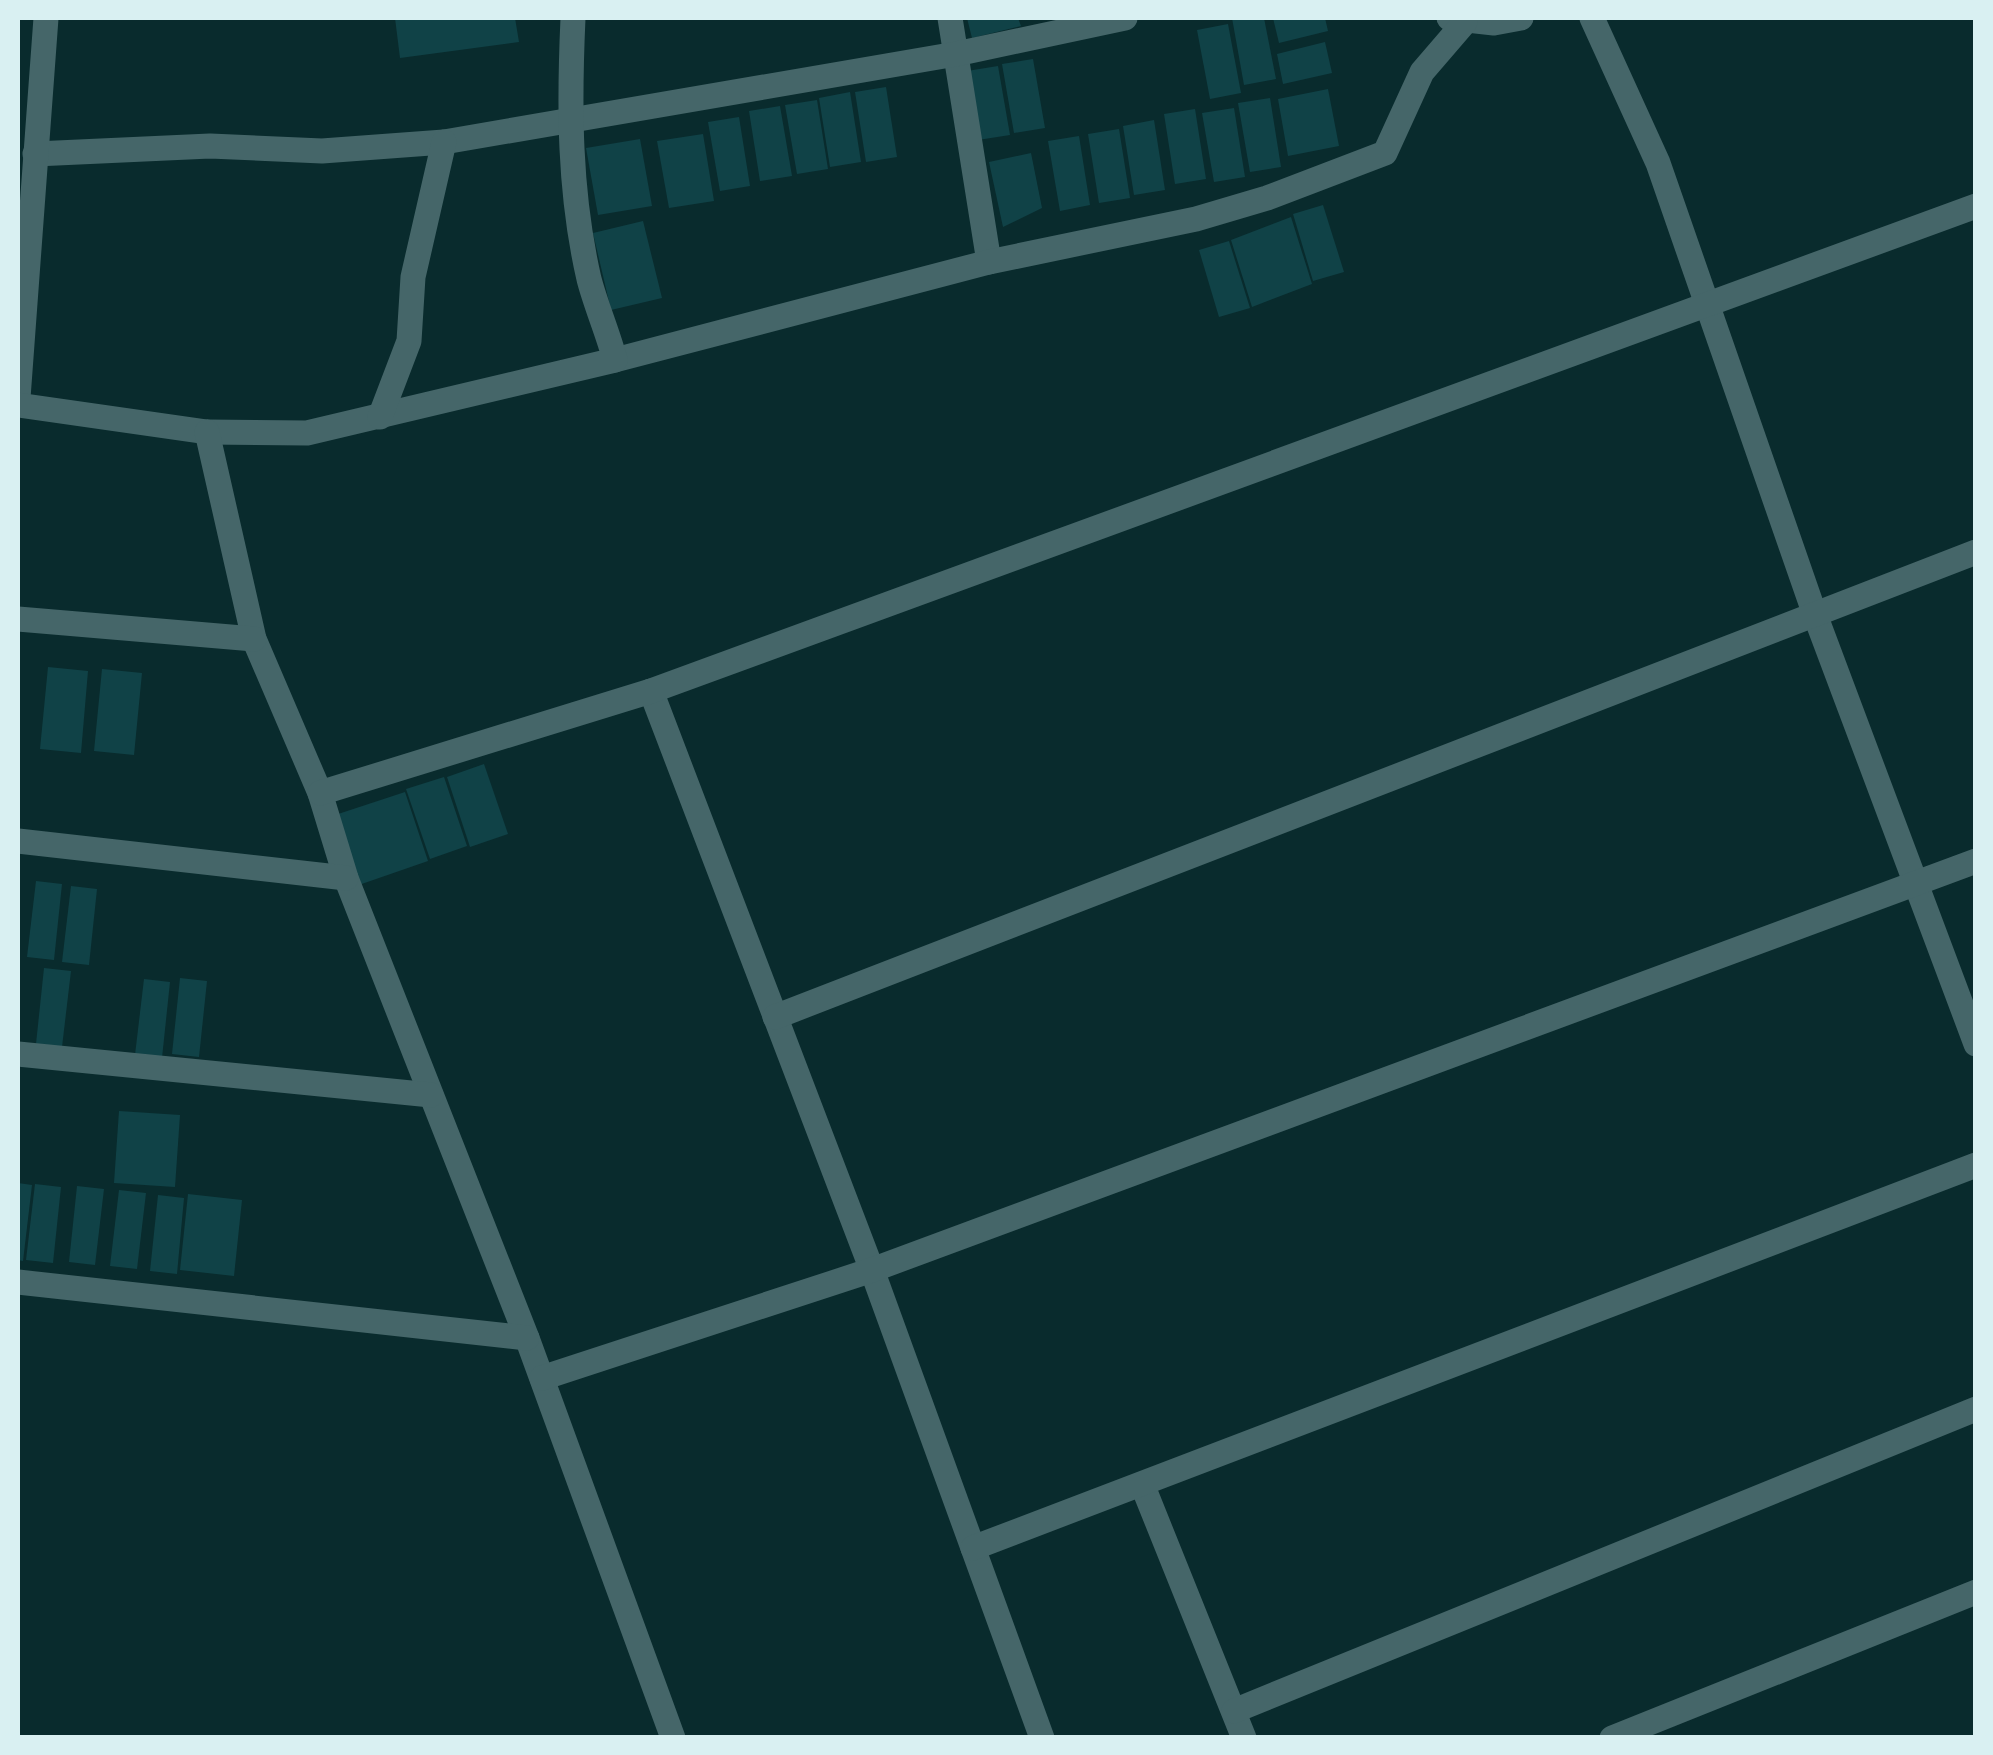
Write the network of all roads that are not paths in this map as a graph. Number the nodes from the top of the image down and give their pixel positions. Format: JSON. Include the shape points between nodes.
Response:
{"nodes":[{"id":1,"x":46,"y":18,"type":"edge"},
{"id":2,"x":573,"y":18,"type":"edge"},
{"id":3,"x":950,"y":18,"type":"edge"},
{"id":4,"x":1125,"y":18,"type":"edge"},
{"id":5,"x":1521,"y":18,"type":"edge"},
{"id":6,"x":1592,"y":18,"type":"edge"},
{"id":7,"x":1457,"y":20,"type":"edge"},
{"id":8,"x":956,"y":54,"type":"junction"},
{"id":9,"x":568,"y":121,"type":"junction"},
{"id":10,"x":444,"y":142,"type":"junction"},
{"id":11,"x":35,"y":154,"type":"junction"},
{"id":12,"x":1976,"y":206,"type":"edge"},
{"id":13,"x":989,"y":262,"type":"junction"},
{"id":14,"x":1708,"y":306,"type":"junction"},
{"id":15,"x":615,"y":360,"type":"junction"},
{"id":16,"x":18,"y":401,"type":"edge"},
{"id":17,"x":380,"y":416,"type":"junction"},
{"id":18,"x":207,"y":432,"type":"junction"},
{"id":19,"x":1976,"y":552,"type":"edge"},
{"id":20,"x":1814,"y":612,"type":"junction"},
{"id":21,"x":18,"y":619,"type":"edge"},
{"id":22,"x":254,"y":640,"type":"junction"},
{"id":23,"x":651,"y":691,"type":"junction"},
{"id":24,"x":320,"y":793,"type":"junction"},
{"id":25,"x":18,"y":841,"type":"edge"},
{"id":26,"x":1976,"y":861,"type":"edge"},
{"id":27,"x":346,"y":878,"type":"junction"},
{"id":28,"x":1914,"y":886,"type":"junction"},
{"id":29,"x":775,"y":1017,"type":"junction"},
{"id":30,"x":1976,"y":1044,"type":"edge"},
{"id":31,"x":18,"y":1054,"type":"edge"},
{"id":32,"x":431,"y":1095,"type":"junction"},
{"id":33,"x":1976,"y":1165,"type":"edge"},
{"id":34,"x":872,"y":1270,"type":"junction"},
{"id":35,"x":18,"y":1282,"type":"edge"},
{"id":36,"x":527,"y":1338,"type":"junction"},
{"id":37,"x":542,"y":1378,"type":"junction"},
{"id":38,"x":1976,"y":1409,"type":"edge"},
{"id":39,"x":1142,"y":1484,"type":"junction"},
{"id":40,"x":973,"y":1548,"type":"junction"},
{"id":41,"x":1976,"y":1592,"type":"edge"},
{"id":42,"x":1234,"y":1711,"type":"junction"},
{"id":43,"x":673,"y":1738,"type":"edge"},
{"id":44,"x":1042,"y":1738,"type":"edge"},
{"id":45,"x":1244,"y":1738,"type":"edge"},
{"id":46,"x":1612,"y":1738,"type":"edge"}],
"edges":[{"from":1,"to":11,"type":"street"},
{"from":2,"to":9,"type":"street"},
{"from":3,"to":8,"type":"street"},
{"from":4,"to":8,"type":"street"},
{"from":5,"to":7,"type":"street"},
{"from":6,"to":14,"type":"street","via":[[1658,163]]},
{"from":7,"to":13,"type":"street","via":[[1422,72],[1384,153],[1196,219]]},
{"from":8,"to":9,"type":"street"},
{"from":8,"to":13,"type":"street"},
{"from":9,"to":10,"type":"street"},
{"from":9,"to":15,"type":"street","via":[[590,281]]},
{"from":10,"to":11,"type":"street","via":[[322,151],[210,146]]},
{"from":10,"to":17,"type":"street","via":[[413,276],[409,341]]},
{"from":11,"to":16,"type":"street"},
{"from":12,"to":14,"type":"street"},
{"from":13,"to":15,"type":"street"},
{"from":14,"to":20,"type":"street"},
{"from":14,"to":23,"type":"street"},
{"from":15,"to":17,"type":"street"},
{"from":16,"to":18,"type":"street"},
{"from":17,"to":18,"type":"street","via":[[307,434]]},
{"from":18,"to":22,"type":"street"},
{"from":19,"to":20,"type":"street"},
{"from":20,"to":28,"type":"street"},
{"from":20,"to":29,"type":"street"},
{"from":21,"to":22,"type":"street"},
{"from":22,"to":24,"type":"street"},
{"from":23,"to":24,"type":"street"},
{"from":23,"to":29,"type":"street"},
{"from":24,"to":27,"type":"street"},
{"from":25,"to":27,"type":"street"},
{"from":26,"to":28,"type":"street"},
{"from":27,"to":32,"type":"street"},
{"from":28,"to":30,"type":"street"},
{"from":28,"to":34,"type":"street"},
{"from":29,"to":34,"type":"street"},
{"from":31,"to":32,"type":"street"},
{"from":32,"to":36,"type":"street"},
{"from":33,"to":39,"type":"street"},
{"from":34,"to":37,"type":"street"},
{"from":34,"to":40,"type":"street"},
{"from":35,"to":36,"type":"street"},
{"from":36,"to":37,"type":"street"},
{"from":37,"to":43,"type":"street"},
{"from":38,"to":42,"type":"street"},
{"from":39,"to":40,"type":"street"},
{"from":39,"to":42,"type":"street"},
{"from":40,"to":44,"type":"street"},
{"from":41,"to":46,"type":"street"},
{"from":42,"to":45,"type":"street"}]}
